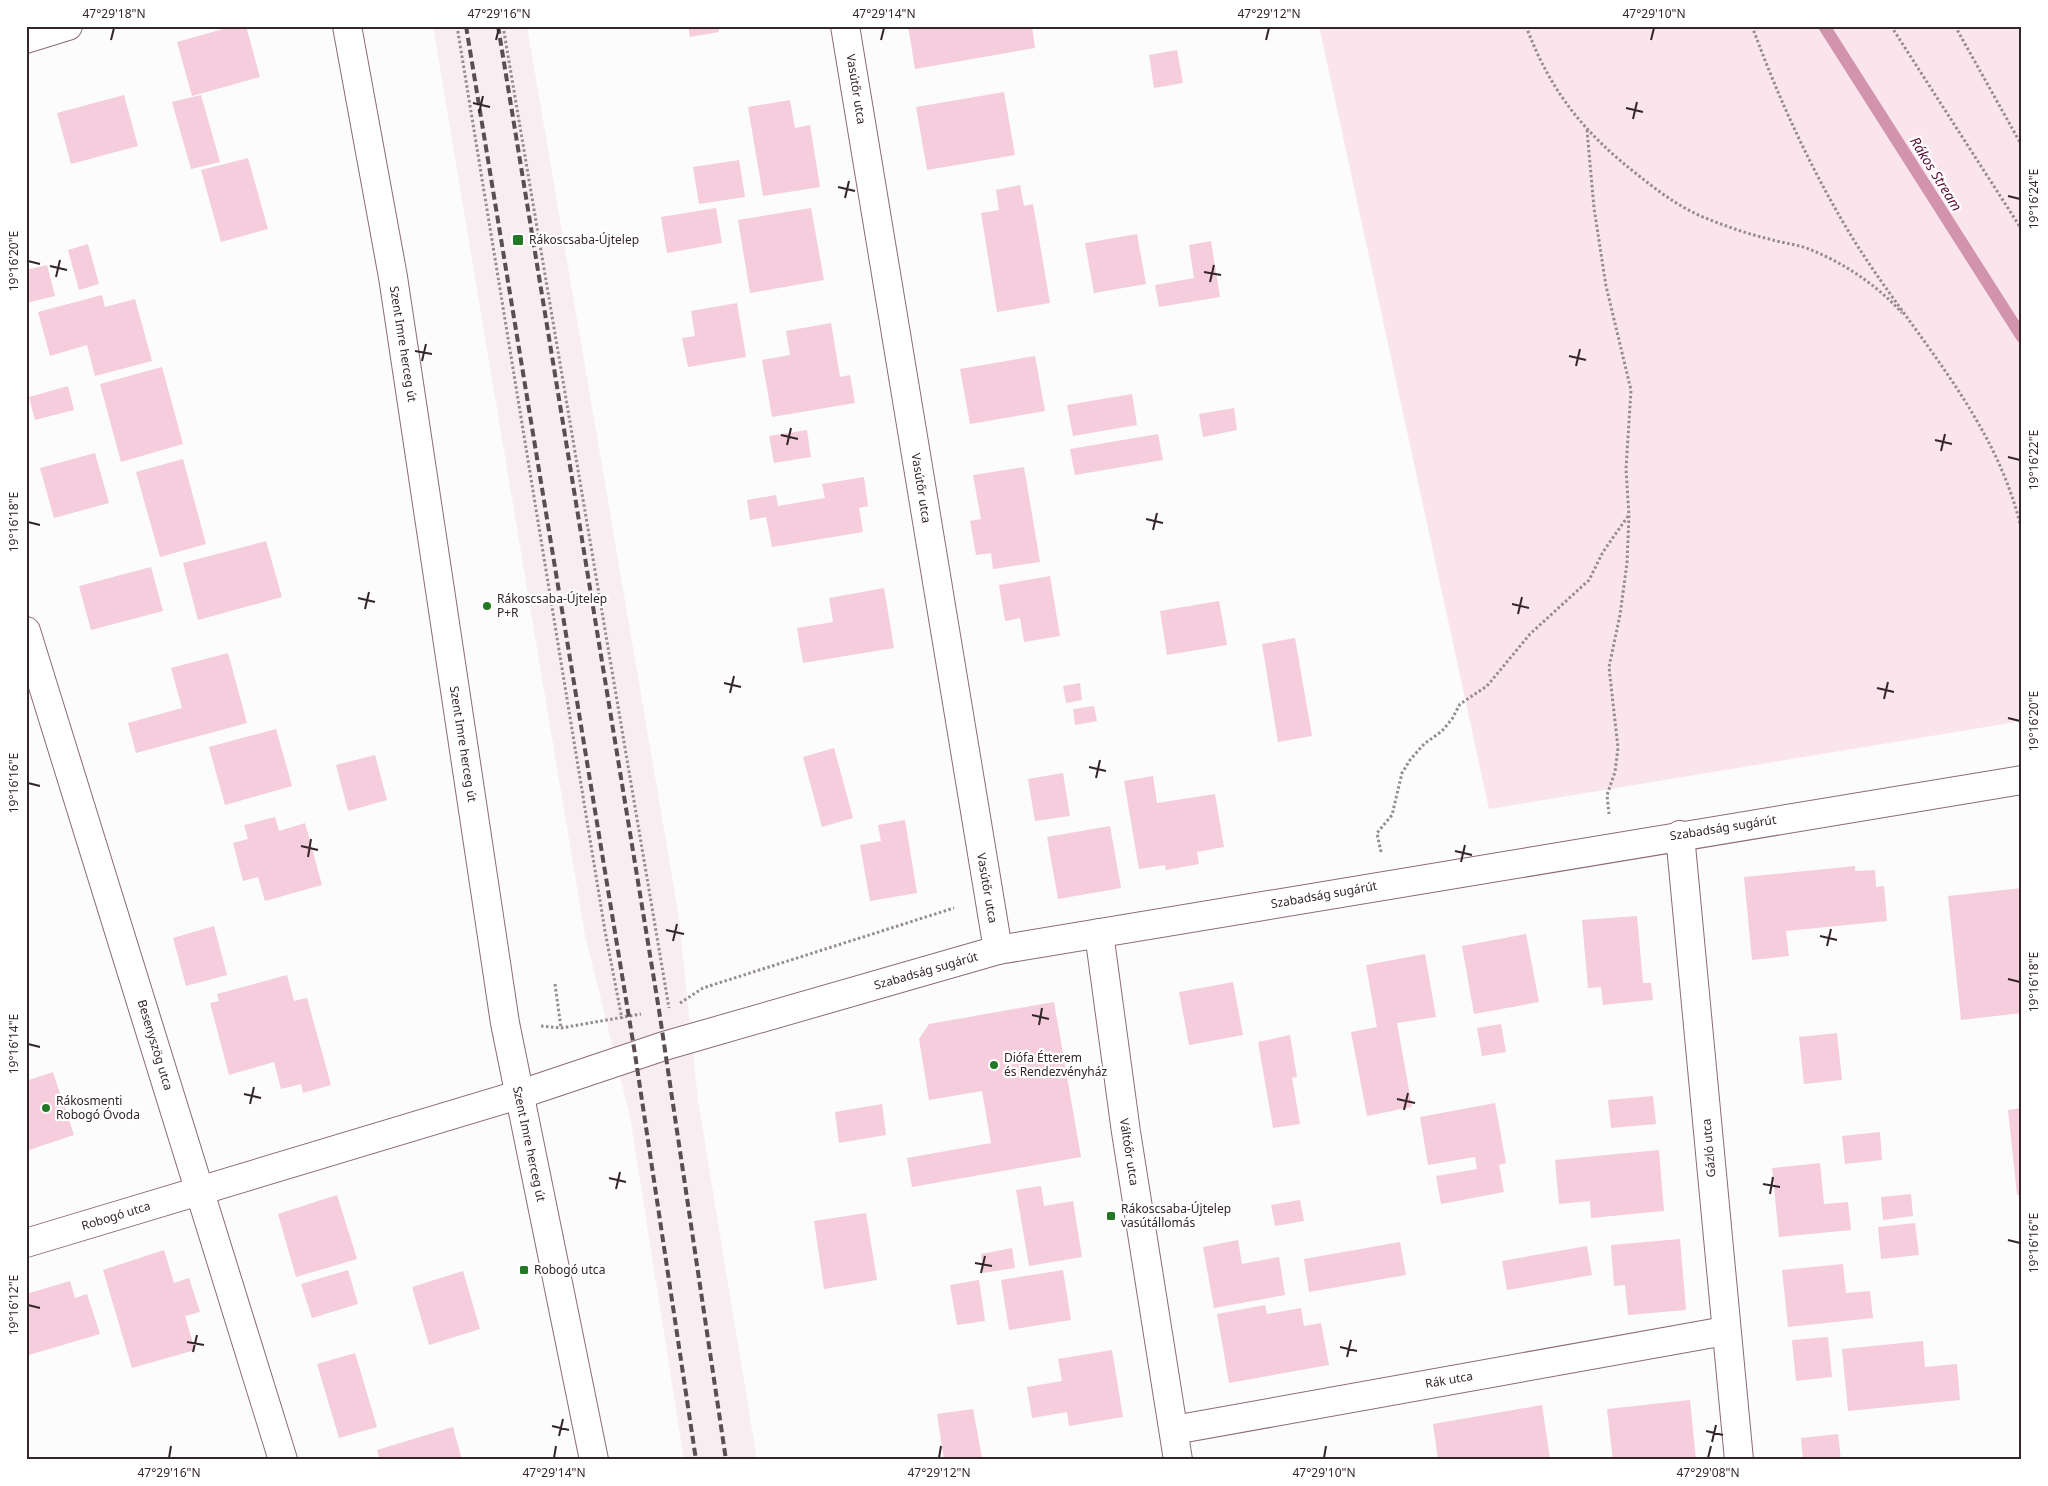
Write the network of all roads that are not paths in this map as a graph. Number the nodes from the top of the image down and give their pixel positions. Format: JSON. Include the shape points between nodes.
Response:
{"nodes":[{"id":1,"x":68,"y":26,"type":"edge"},
{"id":2,"x":347,"y":26,"type":"edge"},
{"id":3,"x":845,"y":26,"type":"edge"},
{"id":4,"x":26,"y":39,"type":"edge"},
{"id":5,"x":27,"y":637,"type":"edge"},
{"id":6,"x":2022,"y":780,"type":"edge"},
{"id":7,"x":1680,"y":835,"type":"junction"},
{"id":8,"x":1098,"y":932,"type":"junction"},
{"id":9,"x":998,"y":950,"type":"junction"},
{"id":10,"x":635,"y":1054,"type":"joint"},
{"id":11,"x":518,"y":1095,"type":"junction"},
{"id":12,"x":201,"y":1190,"type":"junction"},
{"id":13,"x":26,"y":1243,"type":"edge"},
{"id":14,"x":1725,"y":1331,"type":"junction"},
{"id":15,"x":1174,"y":1430,"type":"junction"},
{"id":16,"x":283,"y":1460,"type":"edge"},
{"id":17,"x":594,"y":1460,"type":"edge"},
{"id":18,"x":1178,"y":1460,"type":"edge"},
{"id":19,"x":1739,"y":1460,"type":"edge"}],
"edges":[{"from":1,"to":4,"type":"street"},
{"from":2,"to":11,"type":"street","name":"Szent Imre herceg út","via":[[393,277]]},
{"from":3,"to":9,"type":"street","name":"Vasútőr utca"},
{"from":5,"to":12,"type":"street","name":"Besenyszög utca"},
{"from":6,"to":7,"type":"street","name":"Szabadság sugárút"},
{"from":7,"to":8,"type":"street","name":"Szabadság sugárút"},
{"from":7,"to":14,"type":"street","name":"Gázló utca"},
{"from":8,"to":9,"type":"street","name":"Szabadság sugárút"},
{"from":8,"to":15,"type":"street","name":"Váltóőr utca"},
{"from":9,"to":10,"type":"street","name":"Szabadság sugárút"},
{"from":10,"to":11,"type":"street","name":"Robogó utca"},
{"from":11,"to":12,"type":"street","name":"Robogó utca"},
{"from":11,"to":17,"type":"street","name":"Szent Imre herceg út"},
{"from":12,"to":13,"type":"street","name":"Robogó utca"},
{"from":12,"to":16,"type":"street","name":"Besenyszög utca"},
{"from":14,"to":15,"type":"street","name":"Rák utca"},
{"from":14,"to":19,"type":"street","name":"Gázló utca"},
{"from":15,"to":18,"type":"street","name":"Váltóőr utca"}]}
